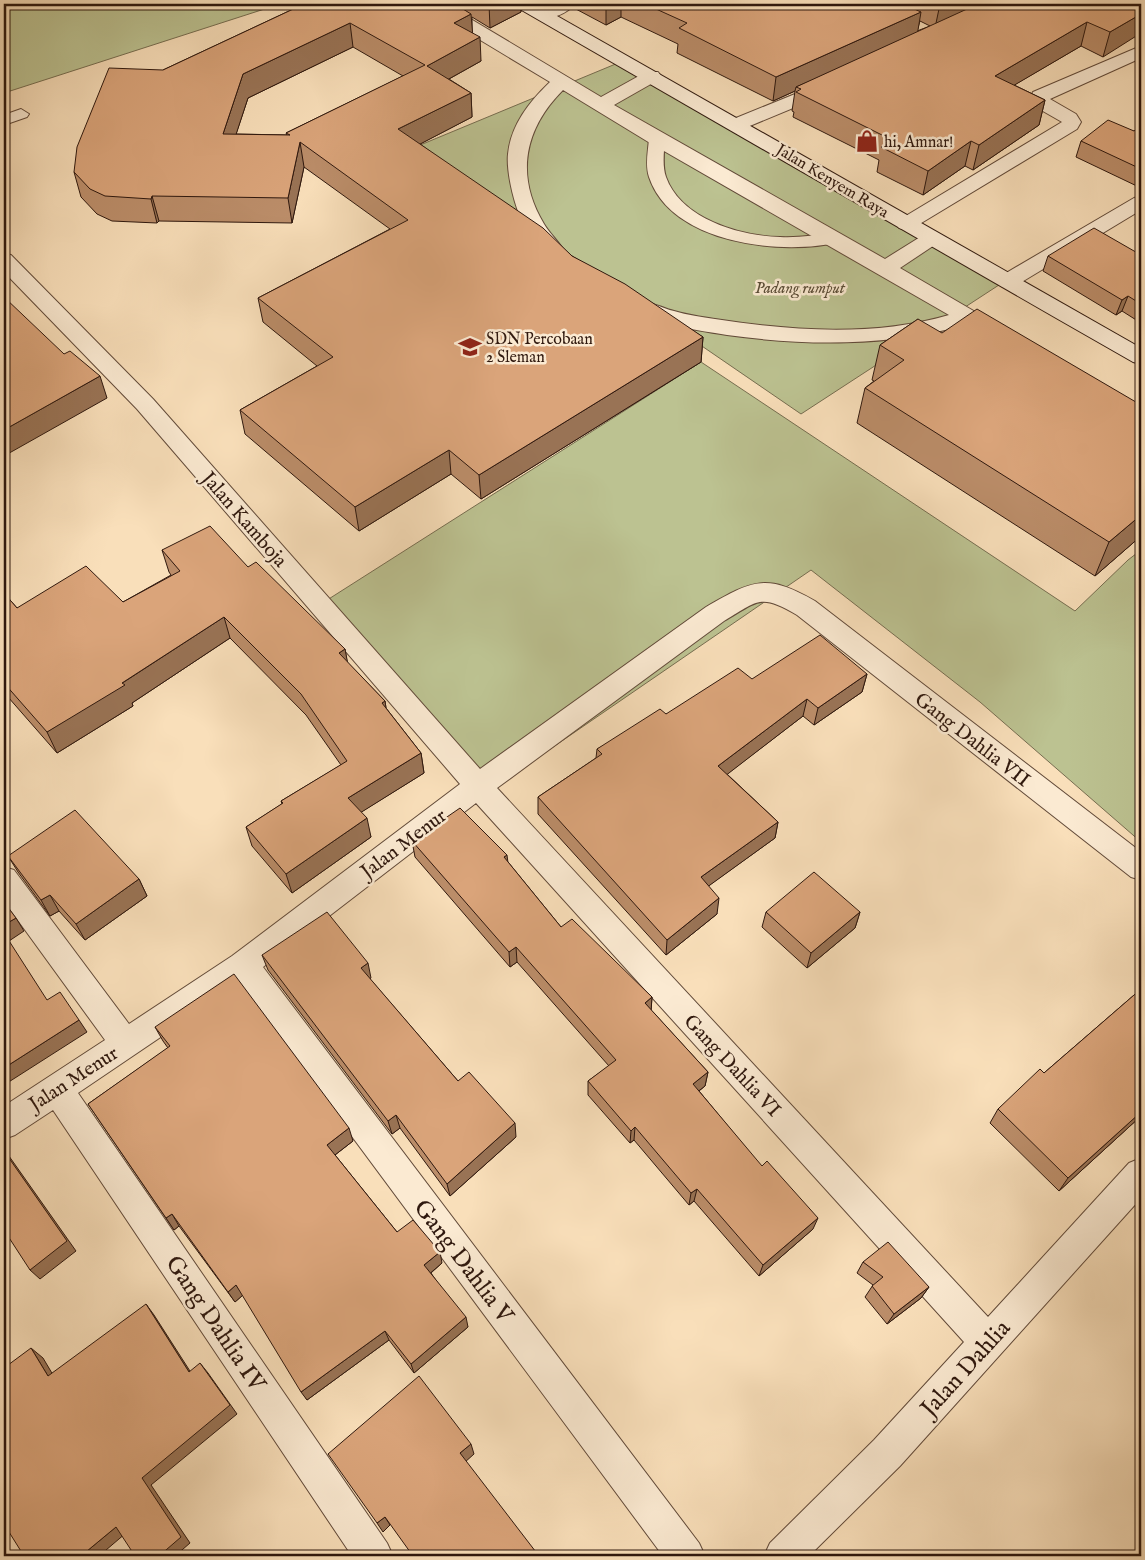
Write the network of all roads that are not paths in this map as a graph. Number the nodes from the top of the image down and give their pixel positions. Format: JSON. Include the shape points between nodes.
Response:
{"nodes":[{"id":1,"x":524,"y":4,"type":"edge"},
{"id":2,"x":566,"y":4,"type":"edge"},
{"id":3,"x":544,"y":15,"type":"junction"},
{"id":4,"x":453,"y":16,"type":"edge"},
{"id":5,"x":1141,"y":51,"type":"edge"},
{"id":6,"x":652,"y":76,"type":"junction"},
{"id":7,"x":561,"y":81,"type":"junction"},
{"id":8,"x":840,"y":81,"type":"edge"},
{"id":9,"x":600,"y":105,"type":"junction"},
{"id":10,"x":21,"y":114,"type":"dead end"},
{"id":11,"x":4,"y":120,"type":"edge"},
{"id":12,"x":738,"y":124,"type":"junction"},
{"id":13,"x":657,"y":139,"type":"junction"},
{"id":14,"x":1141,"y":202,"type":"edge"},
{"id":15,"x":906,"y":224,"type":"junction"},
{"id":16,"x":834,"y":238,"type":"junction"},
{"id":17,"x":932,"y":238,"type":"junction"},
{"id":18,"x":4,"y":260,"type":"edge"},
{"id":19,"x":568,"y":264,"type":"edge"},
{"id":20,"x":885,"y":268,"type":"junction"},
{"id":21,"x":1008,"y":281,"type":"junction"},
{"id":22,"x":620,"y":297,"type":"edge"},
{"id":23,"x":968,"y":317,"type":"junction"},
{"id":24,"x":1017,"y":346,"type":"edge"},
{"id":25,"x":1141,"y":357,"type":"edge"},
{"id":26,"x":806,"y":608,"type":"joint"},
{"id":27,"x":478,"y":786,"type":"junction"},
{"id":28,"x":1141,"y":868,"type":"edge"},
{"id":29,"x":4,"y":879,"type":"edge"},
{"id":30,"x":243,"y":966,"type":"junction"},
{"id":31,"x":126,"y":1044,"type":"junction"},
{"id":32,"x":57,"y":1089,"type":"junction"},
{"id":33,"x":4,"y":1124,"type":"edge"},
{"id":34,"x":1141,"y":1174,"type":"edge"},
{"id":35,"x":988,"y":1343,"type":"junction"},
{"id":36,"x":374,"y":1556,"type":"edge"},
{"id":37,"x":686,"y":1556,"type":"edge"},
{"id":38,"x":783,"y":1556,"type":"edge"}],
"edges":[{"from":1,"to":3,"type":"street","name":"Jalan Kenyem Raya"},
{"from":2,"to":3,"type":"street"},
{"from":3,"to":6,"type":"street","name":"Jalan Kenyem Raya"},
{"from":4,"to":7,"type":"street"},
{"from":5,"to":15,"type":"street","via":[[1040,96],[1041,102],[1069,118],[1070,125]]},
{"from":6,"to":9,"type":"street"},
{"from":6,"to":12,"type":"street","name":"Jalan Kenyem Raya"},
{"from":7,"to":9,"type":"street"},
{"from":7,"to":19,"type":"street","via":[[528,120],[520,139],[517,170],[519,192],[527,212],[543,239]]},
{"from":8,"to":12,"type":"street"},
{"from":9,"to":13,"type":"street"},
{"from":10,"to":11,"type":"lane"},
{"from":12,"to":15,"type":"street","name":"Jalan Kenyem Raya"},
{"from":13,"to":16,"type":"street"},
{"from":13,"to":16,"type":"lane","via":[[657,177],[670,200],[698,221],[734,235],[772,242]]},
{"from":14,"to":21,"type":"street"},
{"from":15,"to":17,"type":"street","name":"Jalan Kenyem Raya"},
{"from":16,"to":20,"type":"street"},
{"from":17,"to":20,"type":"street"},
{"from":17,"to":21,"type":"street","name":"Jalan Kenyem Raya"},
{"from":18,"to":27,"type":"street","name":"Jalan Kamboja","via":[[145,404]]},
{"from":20,"to":23,"type":"street"},
{"from":21,"to":25,"type":"street","name":"Jalan Kenyem Raya"},
{"from":22,"to":23,"type":"street","via":[[679,320],[771,335],[890,333],[944,325]]},
{"from":23,"to":24,"type":"street"},
{"from":26,"to":27,"type":"street","name":"Jalan Menur","via":[[770,590],[757,591],[742,599],[716,614]]},
{"from":26,"to":28,"type":"street","name":"Gang Dahlia VII"},
{"from":27,"to":30,"type":"street","name":"Jalan Menur"},
{"from":27,"to":35,"type":"street","name":"Gang Dahlia VI"},
{"from":29,"to":31,"type":"street"},
{"from":30,"to":31,"type":"street","name":"Jalan Menur"},
{"from":30,"to":37,"type":"street","name":"Gang Dahlia V"},
{"from":31,"to":32,"type":"street","name":"Jalan Menur"},
{"from":32,"to":33,"type":"street","name":"Jalan Menur"},
{"from":32,"to":36,"type":"street","name":"Gang Dahlia IV"},
{"from":34,"to":35,"type":"street","name":"Jalan Dahlia"},
{"from":35,"to":38,"type":"street","name":"Jalan Dahlia","via":[[887,1453]]}]}
